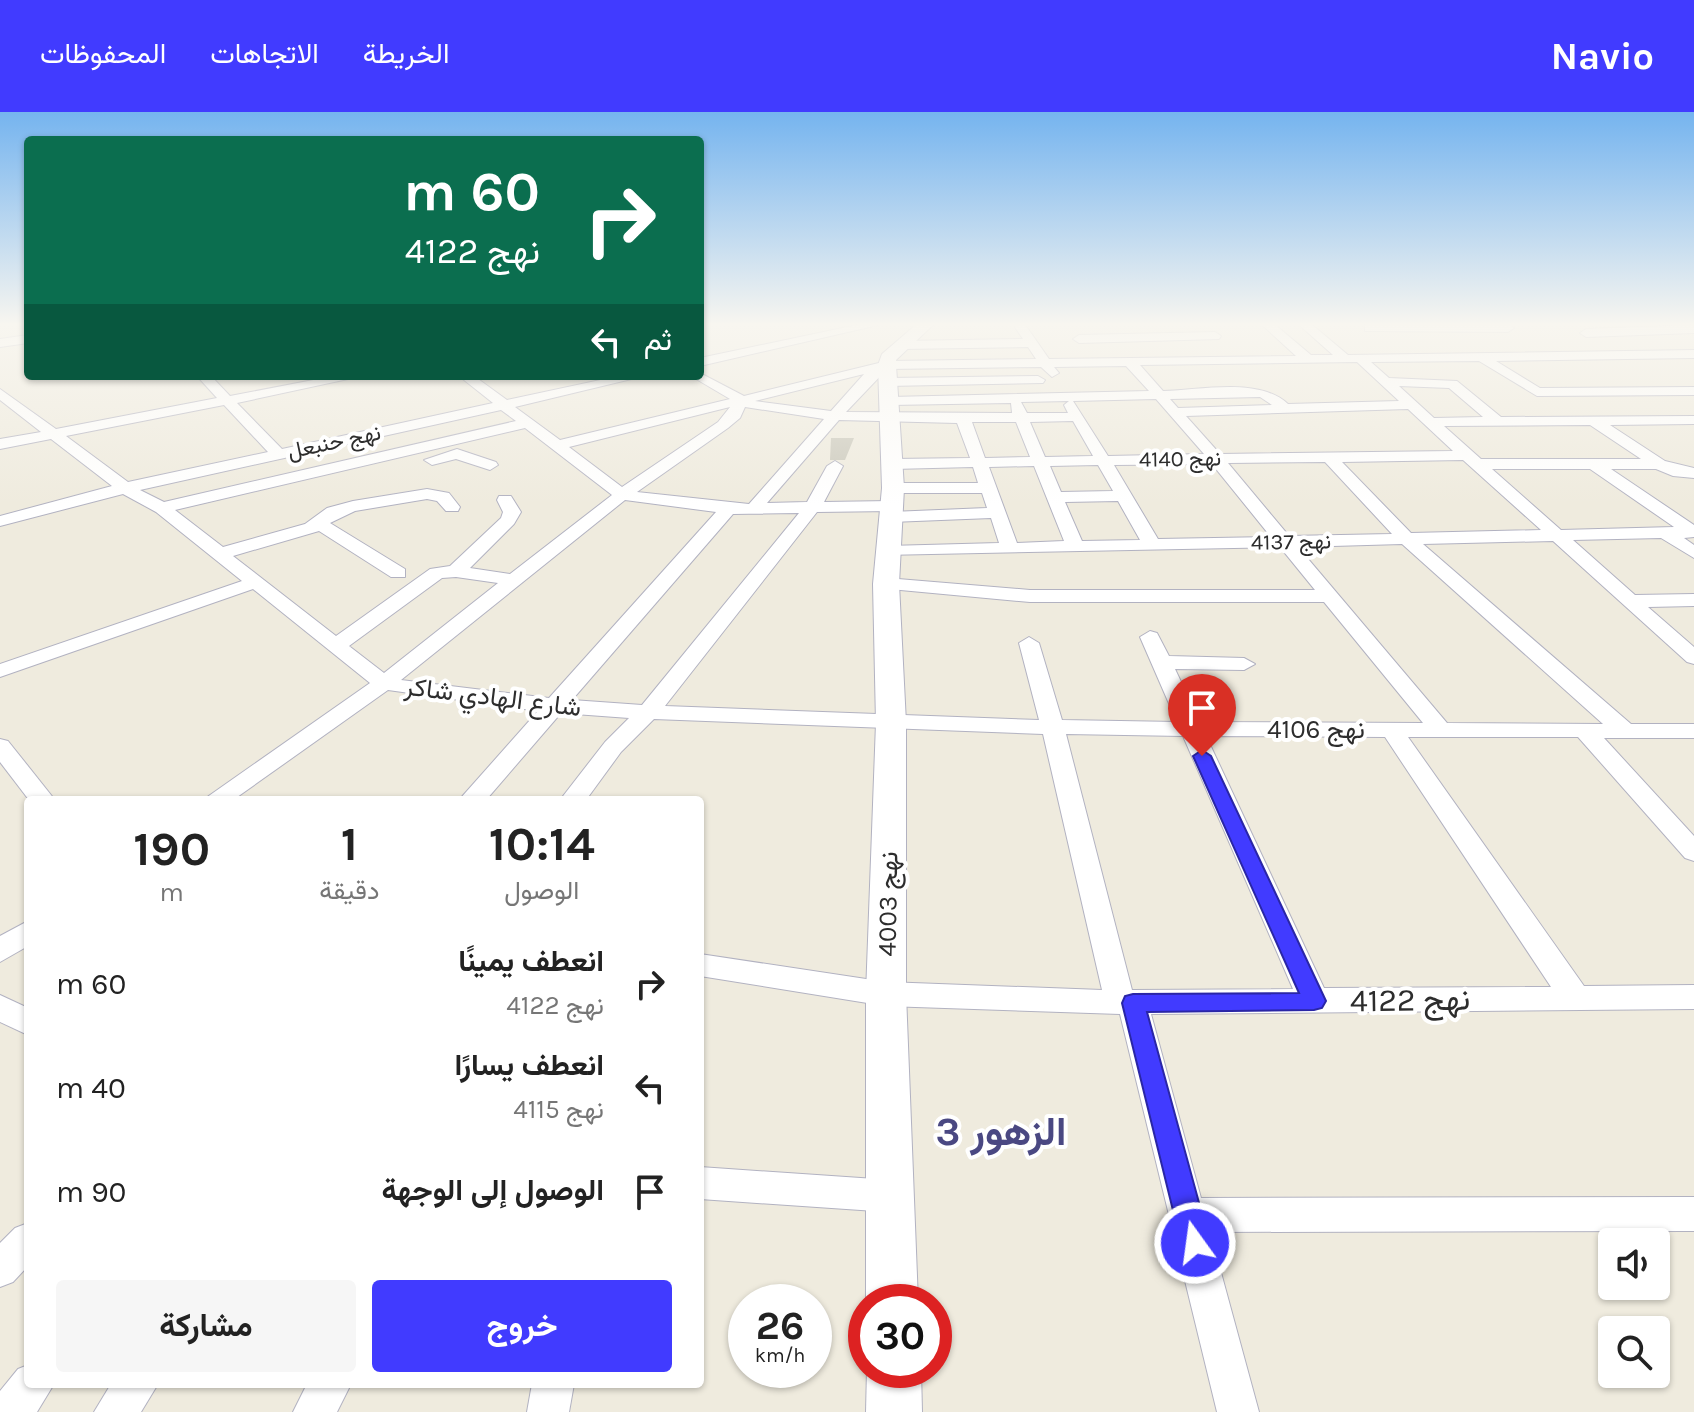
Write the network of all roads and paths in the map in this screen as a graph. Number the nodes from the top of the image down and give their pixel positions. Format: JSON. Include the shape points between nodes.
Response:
{"nodes":[{"id":1,"x":212,"y":384,"type":"edge"},
{"id":2,"x":315,"y":384,"type":"edge"},
{"id":3,"x":476,"y":384,"type":"edge"},
{"id":4,"x":602,"y":384,"type":"edge"},
{"id":5,"x":711,"y":384,"type":"edge"},
{"id":6,"x":887,"y":384,"type":"edge"},
{"id":7,"x":910,"y":384,"type":"edge"},
{"id":8,"x":967,"y":384,"type":"edge"},
{"id":9,"x":1058,"y":384,"type":"edge"},
{"id":10,"x":1148,"y":384,"type":"edge"},
{"id":11,"x":1388,"y":384,"type":"edge"},
{"id":12,"x":1441,"y":384,"type":"edge"},
{"id":13,"x":1524,"y":384,"type":"edge"},
{"id":14,"x":887,"y":387,"type":"junction"},
{"id":15,"x":1694,"y":391,"type":"edge"},
{"id":16,"x":1158,"y":395,"type":"junction"},
{"id":17,"x":2,"y":397,"type":"edge"},
{"id":18,"x":1067,"y":398,"type":"junction"},
{"id":19,"x":1014,"y":399,"type":"junction"},
{"id":20,"x":230,"y":400,"type":"junction"},
{"id":21,"x":742,"y":402,"type":"junction"},
{"id":22,"x":503,"y":405,"type":"junction"},
{"id":23,"x":1412,"y":405,"type":"junction"},
{"id":24,"x":1286,"y":410,"type":"junction"},
{"id":25,"x":1172,"y":412,"type":"junction"},
{"id":26,"x":836,"y":416,"type":"junction"},
{"id":27,"x":1019,"y":417,"type":"junction"},
{"id":28,"x":1077,"y":417,"type":"junction"},
{"id":29,"x":963,"y":418,"type":"junction"},
{"id":30,"x":1592,"y":420,"type":"junction"},
{"id":31,"x":1694,"y":420,"type":"edge"},
{"id":32,"x":1432,"y":422,"type":"junction"},
{"id":33,"x":1498,"y":422,"type":"junction"},
{"id":34,"x":526,"y":423,"type":"junction"},
{"id":35,"x":54,"y":434,"type":"junction"},
{"id":36,"x":0,"y":444,"type":"edge"},
{"id":37,"x":555,"y":446,"type":"junction"},
{"id":38,"x":278,"y":454,"type":"junction"},
{"id":39,"x":1329,"y":457,"type":"junction"},
{"id":40,"x":1036,"y":459,"type":"junction"},
{"id":41,"x":1216,"y":459,"type":"junction"},
{"id":42,"x":1472,"y":460,"type":"junction"},
{"id":43,"x":1101,"y":461,"type":"junction"},
{"id":44,"x":977,"y":462,"type":"junction"},
{"id":45,"x":1592,"y":463,"type":"junction"},
{"id":46,"x":893,"y":464,"type":"junction"},
{"id":47,"x":1659,"y":464,"type":"junction"},
{"id":48,"x":490,"y":465,"type":"dead end"},
{"id":49,"x":835,"y":466,"type":"dead end"},
{"id":50,"x":1694,"y":473,"type":"edge"},
{"id":51,"x":125,"y":488,"type":"junction"},
{"id":52,"x":986,"y":488,"type":"junction"},
{"id":53,"x":622,"y":495,"type":"junction"},
{"id":54,"x":1123,"y":496,"type":"junction"},
{"id":55,"x":1054,"y":497,"type":"junction"},
{"id":56,"x":505,"y":500,"type":"dead end"},
{"id":57,"x":452,"y":507,"type":"dead end"},
{"id":58,"x":812,"y":508,"type":"junction"},
{"id":59,"x":728,"y":509,"type":"junction"},
{"id":60,"x":752,"y":510,"type":"junction"},
{"id":61,"x":996,"y":513,"type":"junction"},
{"id":62,"x":169,"y":514,"type":"junction"},
{"id":63,"x":0,"y":521,"type":"edge"},
{"id":64,"x":320,"y":524,"type":"junction"},
{"id":65,"x":890,"y":529,"type":"junction"},
{"id":66,"x":1664,"y":532,"type":"junction"},
{"id":67,"x":1693,"y":532,"type":"edge"},
{"id":68,"x":1554,"y":534,"type":"junction"},
{"id":69,"x":1407,"y":539,"type":"junction"},
{"id":70,"x":1283,"y":542,"type":"junction"},
{"id":71,"x":1152,"y":545,"type":"junction"},
{"id":72,"x":1075,"y":546,"type":"junction"},
{"id":73,"x":1010,"y":548,"type":"junction"},
{"id":74,"x":1694,"y":553,"type":"edge"},
{"id":75,"x":219,"y":554,"type":"junction"},
{"id":76,"x":456,"y":571,"type":"junction"},
{"id":77,"x":398,"y":573,"type":"dead end"},
{"id":78,"x":513,"y":580,"type":"junction"},
{"id":79,"x":253,"y":583,"type":"junction"},
{"id":80,"x":1330,"y":596,"type":"junction"},
{"id":81,"x":1694,"y":600,"type":"edge"},
{"id":82,"x":1630,"y":601,"type":"junction"},
{"id":83,"x":1150,"y":637,"type":"dead end"},
{"id":84,"x":1029,"y":643,"type":"dead end"},
{"id":85,"x":336,"y":645,"type":"junction"},
{"id":86,"x":1694,"y":658,"type":"edge"},
{"id":87,"x":1161,"y":662,"type":"junction"},
{"id":88,"x":1244,"y":664,"type":"dead end"},
{"id":89,"x":0,"y":671,"type":"edge"},
{"id":90,"x":384,"y":683,"type":"junction"},
{"id":91,"x":553,"y":708,"type":"junction"},
{"id":92,"x":649,"y":711,"type":"junction"},
{"id":93,"x":891,"y":723,"type":"junction"},
{"id":94,"x":1053,"y":728,"type":"junction"},
{"id":95,"x":1439,"y":728,"type":"junction"},
{"id":96,"x":1189,"y":729,"type":"junction"},
{"id":97,"x":1391,"y":729,"type":"junction"},
{"id":98,"x":1584,"y":730,"type":"junction"},
{"id":99,"x":1624,"y":730,"type":"junction"},
{"id":100,"x":1694,"y":731,"type":"edge"},
{"id":101,"x":0,"y":746,"type":"edge"},
{"id":102,"x":39,"y":796,"type":"edge"},
{"id":103,"x":222,"y":796,"type":"edge"},
{"id":104,"x":476,"y":796,"type":"edge"},
{"id":105,"x":576,"y":796,"type":"edge"},
{"id":106,"x":1694,"y":852,"type":"edge"},
{"id":107,"x":24,"y":934,"type":"edge"},
{"id":108,"x":0,"y":951,"type":"edge"},
{"id":109,"x":704,"y":966,"type":"edge"},
{"id":110,"x":886,"y":994,"type":"junction"},
{"id":111,"x":1694,"y":997,"type":"edge"},
{"id":112,"x":1576,"y":999,"type":"junction"},
{"id":113,"x":1314,"y":1001,"type":"junction"},
{"id":114,"x":1126,"y":1003,"type":"junction"},
{"id":115,"x":0,"y":1007,"type":"edge"},
{"id":116,"x":24,"y":1021,"type":"edge"},
{"id":117,"x":704,"y":1183,"type":"edge"},
{"id":118,"x":890,"y":1196,"type":"junction"},
{"id":119,"x":1694,"y":1214,"type":"edge"},
{"id":120,"x":1188,"y":1215,"type":"junction"},
{"id":121,"x":24,"y":1244,"type":"edge"},
{"id":122,"x":0,"y":1269,"type":"edge"},
{"id":123,"x":892,"y":1284,"type":"edge"},
{"id":124,"x":30,"y":1388,"type":"edge"},
{"id":125,"x":134,"y":1388,"type":"edge"},
{"id":126,"x":328,"y":1388,"type":"edge"},
{"id":127,"x":552,"y":1388,"type":"edge"},
{"id":128,"x":894,"y":1388,"type":"edge"},
{"id":129,"x":10,"y":1412,"type":"edge"},
{"id":130,"x":115,"y":1412,"type":"edge"},
{"id":131,"x":314,"y":1412,"type":"edge"},
{"id":132,"x":548,"y":1412,"type":"edge"},
{"id":133,"x":894,"y":1412,"type":"edge"},
{"id":134,"x":1238,"y":1412,"type":"edge"}],
"edges":[{"from":1,"to":20,"type":"street"},
{"from":2,"to":20,"type":"street"},
{"from":3,"to":22,"type":"street"},
{"from":4,"to":22,"type":"street","name":"نهج حنبعل"},
{"from":5,"to":21,"type":"street"},
{"from":6,"to":14,"type":"street"},
{"from":7,"to":14,"type":"street"},
{"from":8,"to":14,"type":"street"},
{"from":9,"to":18,"type":"street"},
{"from":10,"to":16,"type":"street"},
{"from":11,"to":23,"type":"street"},
{"from":12,"to":33,"type":"street","via":[[1452,384]]},
{"from":13,"to":15,"type":"street","via":[[1537,392]]},
{"from":14,"to":19,"type":"street"},
{"from":14,"to":21,"type":"street"},
{"from":14,"to":26,"type":"street"},
{"from":14,"to":26,"type":"street"},
{"from":14,"to":29,"type":"street"},
{"from":14,"to":46,"type":"street","name":"نهج 4003"},
{"from":16,"to":18,"type":"street"},
{"from":16,"to":24,"type":"street","via":[[1264,393]]},
{"from":16,"to":25,"type":"street"},
{"from":17,"to":35,"type":"street","name":"شارع الهادي شاكر"},
{"from":18,"to":19,"type":"street"},
{"from":18,"to":28,"type":"street"},
{"from":19,"to":27,"type":"street"},
{"from":20,"to":35,"type":"street"},
{"from":20,"to":38,"type":"street"},
{"from":21,"to":26,"type":"street"},
{"from":21,"to":37,"type":"street"},
{"from":21,"to":53,"type":"street","via":[[723,425]]},
{"from":22,"to":34,"type":"street"},
{"from":22,"to":38,"type":"street","name":"نهج حنبعل"},
{"from":23,"to":24,"type":"street"},
{"from":23,"to":32,"type":"street"},
{"from":24,"to":25,"type":"street"},
{"from":25,"to":41,"type":"street"},
{"from":26,"to":60,"type":"street"},
{"from":27,"to":28,"type":"street"},
{"from":27,"to":29,"type":"street"},
{"from":27,"to":40,"type":"street"},
{"from":28,"to":43,"type":"street"},
{"from":29,"to":44,"type":"street"},
{"from":30,"to":31,"type":"street"},
{"from":30,"to":33,"type":"street"},
{"from":30,"to":47,"type":"street"},
{"from":32,"to":33,"type":"street"},
{"from":32,"to":42,"type":"street"},
{"from":34,"to":37,"type":"street"},
{"from":34,"to":62,"type":"street"},
{"from":35,"to":36,"type":"street"},
{"from":35,"to":51,"type":"street","name":"شارع الهادي شاكر"},
{"from":37,"to":53,"type":"street"},
{"from":38,"to":51,"type":"street","name":"نهج حنبعل"},
{"from":39,"to":41,"type":"street","name":"نهج 4140"},
{"from":39,"to":42,"type":"street","name":"نهج 4140"},
{"from":39,"to":69,"type":"street"},
{"from":40,"to":43,"type":"street","name":"نهج 4140"},
{"from":40,"to":44,"type":"street","name":"نهج 4140"},
{"from":40,"to":55,"type":"street"},
{"from":41,"to":43,"type":"street","name":"نهج 4140"},
{"from":41,"to":70,"type":"street"},
{"from":42,"to":45,"type":"street","name":"نهج 4140"},
{"from":42,"to":68,"type":"street"},
{"from":43,"to":54,"type":"street"},
{"from":44,"to":46,"type":"street","name":"نهج 4140"},
{"from":44,"to":52,"type":"street"},
{"from":45,"to":47,"type":"street","name":"نهج 4140"},
{"from":45,"to":67,"type":"street"},
{"from":46,"to":65,"type":"street","name":"نهج 4003"},
{"from":47,"to":50,"type":"street","name":"نهج 4140"},
{"from":48,"to":62,"type":"street","via":[[457,454]]},
{"from":49,"to":58,"type":"street"},
{"from":51,"to":62,"type":"street","name":"شارع الهادي شاكر"},
{"from":51,"to":63,"type":"street","name":"نهج حنبعل"},
{"from":52,"to":61,"type":"street"},
{"from":52,"to":65,"type":"street"},
{"from":53,"to":59,"type":"street"},
{"from":53,"to":78,"type":"street"},
{"from":54,"to":55,"type":"street"},
{"from":54,"to":71,"type":"street"},
{"from":55,"to":72,"type":"street"},
{"from":56,"to":76,"type":"street","via":[[512,512],[508,520]]},
{"from":57,"to":64,"type":"street","via":[[437,494],[418,494],[341,509]]},
{"from":58,"to":60,"type":"street"},
{"from":58,"to":65,"type":"street"},
{"from":58,"to":92,"type":"street"},
{"from":59,"to":60,"type":"street"},
{"from":59,"to":91,"type":"street"},
{"from":61,"to":65,"type":"street"},
{"from":61,"to":73,"type":"street"},
{"from":62,"to":75,"type":"street","name":"شارع الهادي شاكر"},
{"from":64,"to":75,"type":"street"},
{"from":64,"to":77,"type":"street"},
{"from":65,"to":73,"type":"street","name":"نهج 4137"},
{"from":65,"to":80,"type":"street","via":[[1030,596]]},
{"from":65,"to":93,"type":"street","name":"نهج 4003","via":[[886,654]]},
{"from":66,"to":67,"type":"street","name":"نهج 4137"},
{"from":66,"to":68,"type":"street","name":"نهج 4137"},
{"from":66,"to":74,"type":"street"},
{"from":68,"to":69,"type":"street","name":"نهج 4137"},
{"from":68,"to":82,"type":"street"},
{"from":69,"to":70,"type":"street","name":"نهج 4137"},
{"from":69,"to":99,"type":"street"},
{"from":70,"to":71,"type":"street","name":"نهج 4137"},
{"from":70,"to":80,"type":"street"},
{"from":71,"to":72,"type":"street","name":"نهج 4137"},
{"from":72,"to":73,"type":"street","name":"نهج 4137"},
{"from":75,"to":79,"type":"street","name":"شارع الهادي شاكر"},
{"from":76,"to":78,"type":"street"},
{"from":76,"to":85,"type":"street","via":[[426,578]]},
{"from":78,"to":90,"type":"street"},
{"from":79,"to":85,"type":"street","name":"شارع الهادي شاكر"},
{"from":79,"to":89,"type":"street"},
{"from":80,"to":95,"type":"street"},
{"from":81,"to":82,"type":"street"},
{"from":82,"to":86,"type":"street"},
{"from":83,"to":87,"type":"street"},
{"from":84,"to":94,"type":"street"},
{"from":85,"to":90,"type":"street","name":"شارع الهادي شاكر"},
{"from":87,"to":88,"type":"street"},
{"from":87,"to":96,"type":"street"},
{"from":90,"to":91,"type":"street","name":"شارع الهادي شاكر"},
{"from":90,"to":103,"type":"street"},
{"from":91,"to":92,"type":"street","name":"شارع الهادي شاكر"},
{"from":91,"to":104,"type":"street"},
{"from":92,"to":93,"type":"street","name":"شارع الهادي شاكر"},
{"from":92,"to":105,"type":"street"},
{"from":93,"to":94,"type":"street","name":"نهج 4106"},
{"from":93,"to":110,"type":"street","name":"نهج 4003"},
{"from":94,"to":96,"type":"street","name":"نهج 4106"},
{"from":94,"to":114,"type":"street"},
{"from":95,"to":97,"type":"street","name":"نهج 4106"},
{"from":95,"to":98,"type":"street","name":"نهج 4106"},
{"from":96,"to":97,"type":"street","name":"نهج 4106"},
{"from":96,"to":113,"type":"street"},
{"from":97,"to":112,"type":"street"},
{"from":98,"to":99,"type":"street","name":"نهج 4106"},
{"from":98,"to":106,"type":"street"},
{"from":99,"to":100,"type":"street","name":"نهج 4106"},
{"from":101,"to":102,"type":"street"},
{"from":107,"to":108,"type":"street"},
{"from":109,"to":110,"type":"street","name":"نهج 4122"},
{"from":110,"to":114,"type":"street","name":"نهج 4122"},
{"from":110,"to":118,"type":"street","name":"نهج 4003"},
{"from":111,"to":112,"type":"street","name":"نهج 4122"},
{"from":112,"to":113,"type":"street","name":"نهج 4122"},
{"from":113,"to":114,"type":"street","name":"نهج 4122"},
{"from":114,"to":120,"type":"street"},
{"from":115,"to":116,"type":"street"},
{"from":117,"to":118,"type":"street"},
{"from":118,"to":123,"type":"street","name":"نهج 4003"},
{"from":119,"to":120,"type":"street"},
{"from":120,"to":134,"type":"street"},
{"from":121,"to":122,"type":"street"},
{"from":124,"to":129,"type":"street"},
{"from":125,"to":130,"type":"street"},
{"from":126,"to":131,"type":"street"},
{"from":127,"to":132,"type":"street"},
{"from":128,"to":133,"type":"street"}]}
